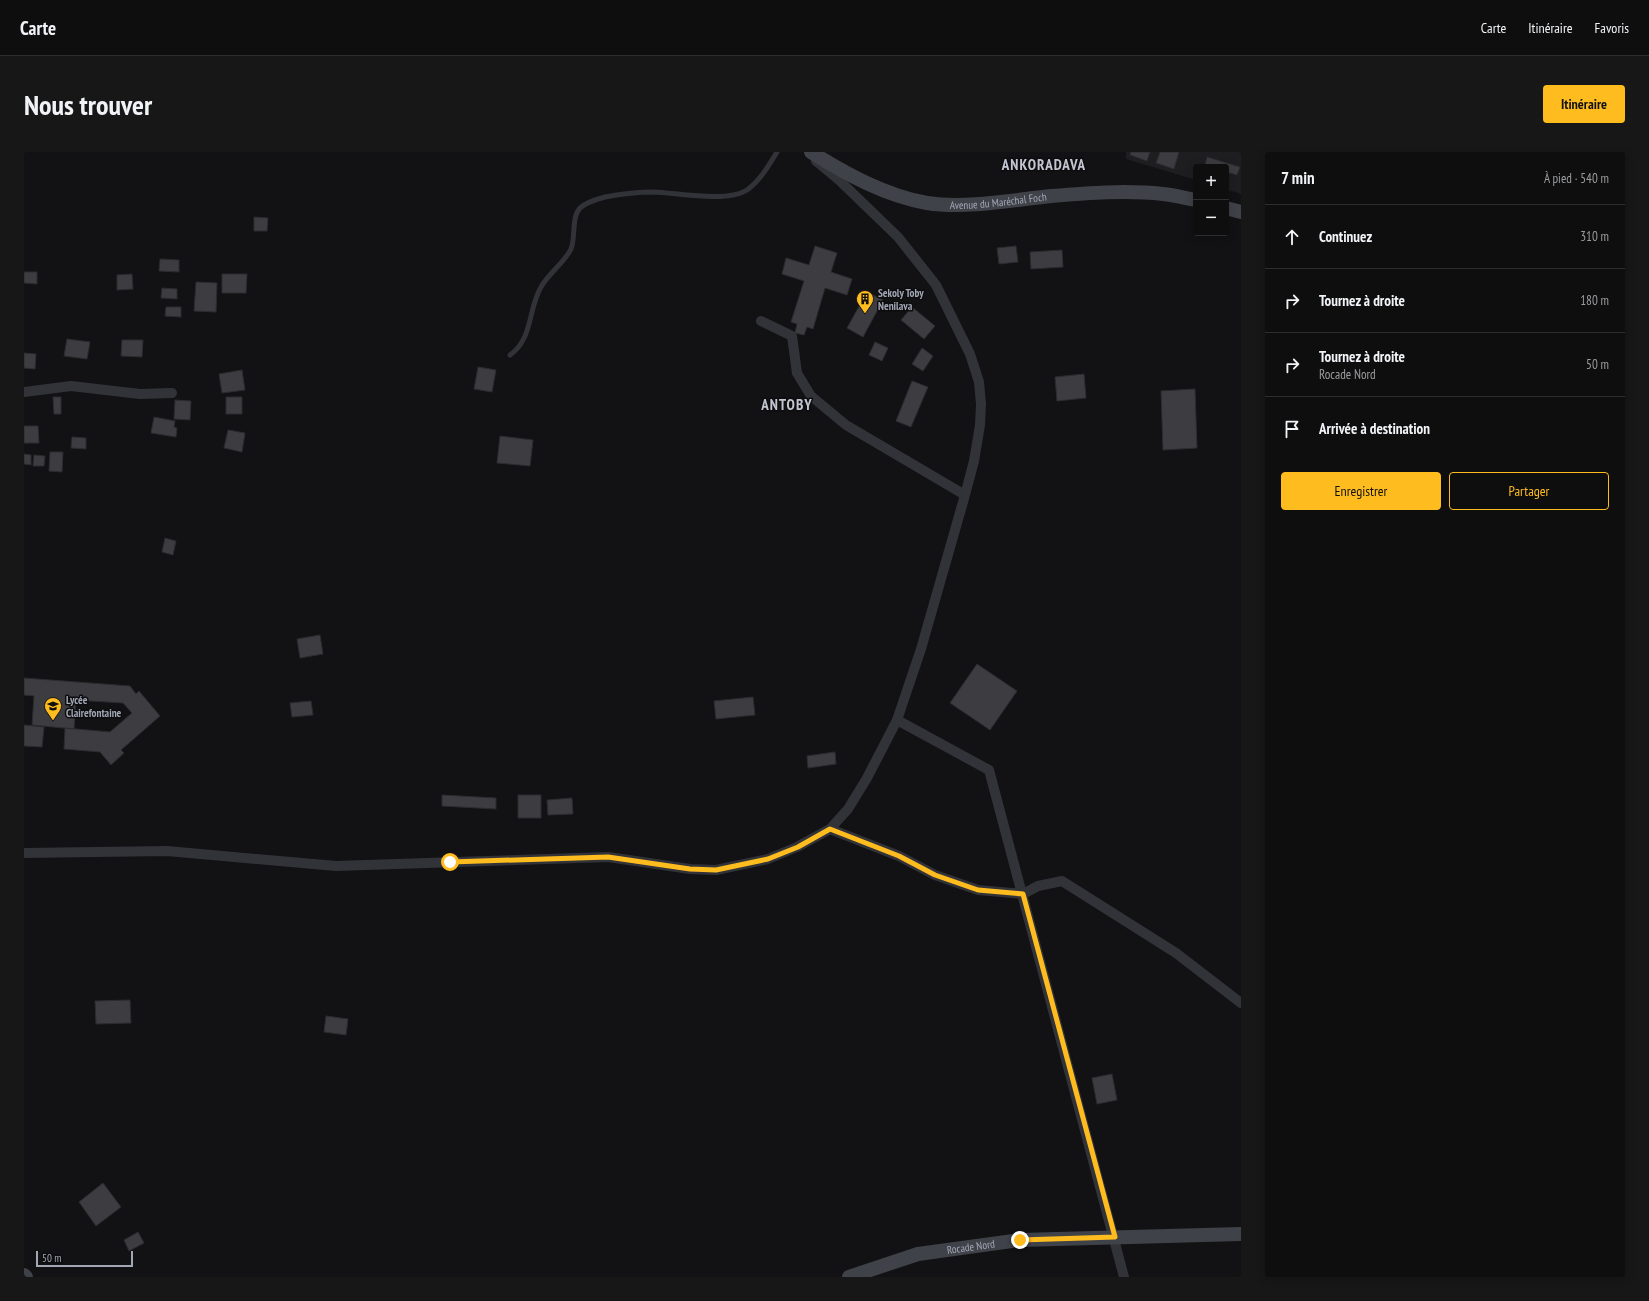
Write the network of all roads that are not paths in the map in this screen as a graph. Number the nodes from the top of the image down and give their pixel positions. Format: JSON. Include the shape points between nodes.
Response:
{"nodes":[{"id":1,"x":777,"y":152,"type":"edge"},
{"id":2,"x":806,"y":152,"type":"edge"},
{"id":3,"x":811,"y":152,"type":"edge"},
{"id":4,"x":1193,"y":199,"type":"edge"},
{"id":5,"x":1229,"y":209,"type":"edge"},
{"id":6,"x":1241,"y":212,"type":"edge"},
{"id":7,"x":761,"y":321,"type":"dead end"},
{"id":8,"x":510,"y":355,"type":"dead end"},
{"id":9,"x":24,"y":392,"type":"edge"},
{"id":10,"x":172,"y":393,"type":"dead end"},
{"id":11,"x":965,"y":495,"type":"junction"},
{"id":12,"x":897,"y":720,"type":"junction"},
{"id":13,"x":830,"y":829,"type":"junction"},
{"id":14,"x":24,"y":853,"type":"edge"},
{"id":15,"x":1023,"y":894,"type":"junction"},
{"id":16,"x":1241,"y":1004,"type":"edge"},
{"id":17,"x":1241,"y":1234,"type":"edge"},
{"id":18,"x":1115,"y":1237,"type":"junction"},
{"id":19,"x":849,"y":1277,"type":"edge"},
{"id":20,"x":1124,"y":1277,"type":"edge"}],
"edges":[{"from":1,"to":8,"type":"lane","via":[[758,181],[738,194],[697,196],[631,193],[599,198],[580,208],[570,250],[541,288],[527,333],[521,345]]},
{"from":2,"to":11,"type":"street","via":[[839,180],[912,253],[936,285],[959,328],[979,382],[981,404],[974,461]]},
{"from":3,"to":4,"type":"main road","name":"Avenue du Maréchal Foch","via":[[865,182],[927,203],[1004,202],[1098,192],[1164,194]]},
{"from":5,"to":6,"type":"main road"},
{"from":7,"to":11,"type":"street","via":[[792,336],[797,373],[811,396],[846,425]]},
{"from":9,"to":10,"type":"street","via":[[71,386],[140,394]]},
{"from":11,"to":12,"type":"street","via":[[921,649]]},
{"from":12,"to":13,"type":"street","via":[[848,809]]},
{"from":12,"to":15,"type":"street","via":[[989,770]]},
{"from":13,"to":14,"type":"street","via":[[798,847],[768,859],[716,870],[690,869],[608,857],[336,866],[166,851]]},
{"from":13,"to":15,"type":"street","via":[[899,856],[935,875],[978,890]]},
{"from":15,"to":16,"type":"street","via":[[1038,886],[1062,881],[1176,953]]},
{"from":15,"to":18,"type":"street"},
{"from":17,"to":18,"type":"main road","name":"Rocade Nord"},
{"from":18,"to":19,"type":"main road","name":"Rocade Nord","via":[[1020,1240],[918,1254]]},
{"from":18,"to":20,"type":"street"}]}
